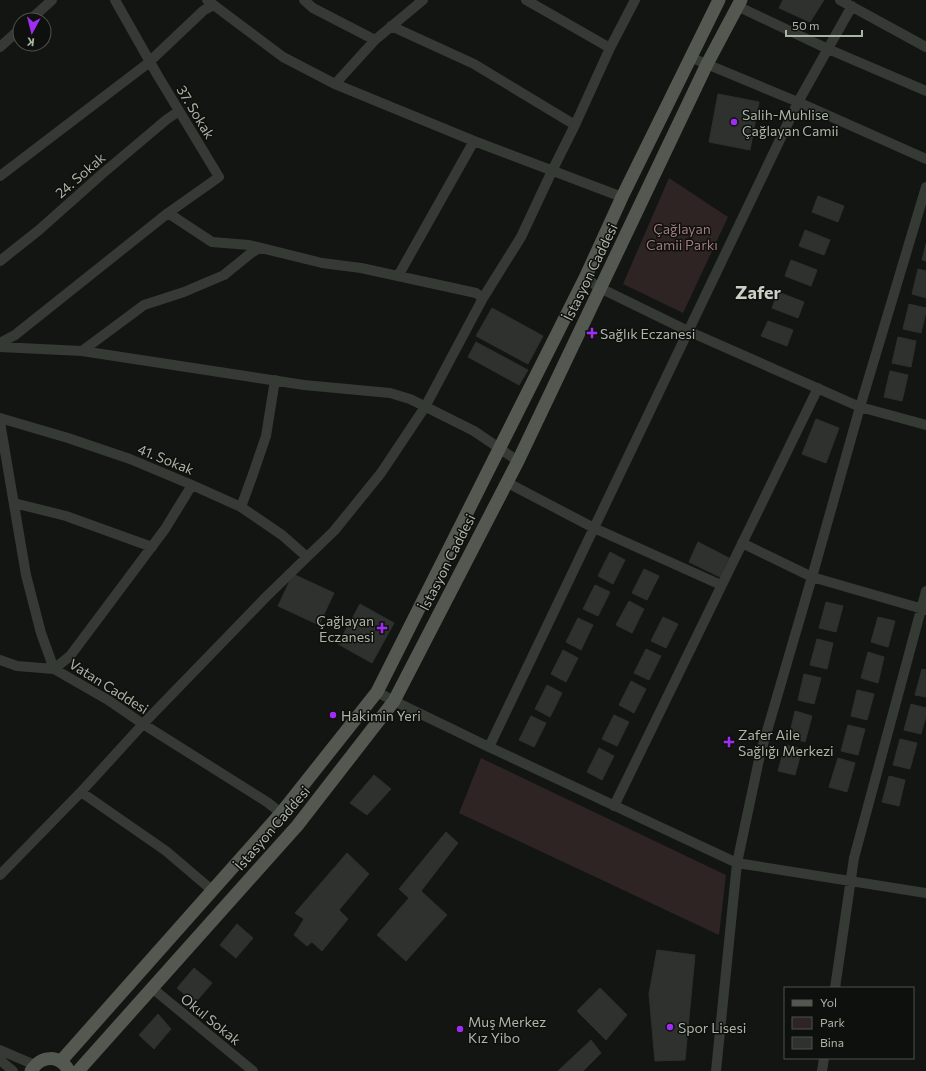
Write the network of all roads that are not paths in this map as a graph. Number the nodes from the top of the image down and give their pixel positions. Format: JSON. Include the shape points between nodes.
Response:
{"nodes":[{"id":1,"x":52,"y":0,"type":"edge"},
{"id":2,"x":115,"y":0,"type":"edge"},
{"id":3,"x":304,"y":0,"type":"edge"},
{"id":4,"x":423,"y":0,"type":"edge"},
{"id":5,"x":526,"y":0,"type":"edge"},
{"id":6,"x":635,"y":0,"type":"edge"},
{"id":7,"x":720,"y":0,"type":"edge"},
{"id":8,"x":840,"y":0,"type":"edge"},
{"id":9,"x":210,"y":2,"type":"edge"},
{"id":10,"x":739,"y":3,"type":"edge"},
{"id":11,"x":852,"y":6,"type":"junction"},
{"id":12,"x":39,"y":12,"type":"edge"},
{"id":13,"x":391,"y":26,"type":"junction"},
{"id":14,"x":12,"y":36,"type":"edge"},
{"id":15,"x":375,"y":40,"type":"junction"},
{"id":16,"x":0,"y":47,"type":"edge"},
{"id":17,"x":610,"y":48,"type":"junction"},
{"id":18,"x":926,"y":48,"type":"edge"},
{"id":19,"x":828,"y":49,"type":"junction"},
{"id":20,"x":692,"y":58,"type":"junction"},
{"id":21,"x":150,"y":61,"type":"junction"},
{"id":22,"x":707,"y":64,"type":"junction"},
{"id":23,"x":334,"y":84,"type":"junction"},
{"id":24,"x":926,"y":91,"type":"edge"},
{"id":25,"x":798,"y":102,"type":"junction"},
{"id":26,"x":179,"y":111,"type":"junction"},
{"id":27,"x":575,"y":125,"type":"junction"},
{"id":28,"x":474,"y":141,"type":"junction"},
{"id":29,"x":926,"y":159,"type":"edge"},
{"id":30,"x":552,"y":171,"type":"junction"},
{"id":31,"x":0,"y":176,"type":"edge"},
{"id":32,"x":926,"y":187,"type":"edge"},
{"id":33,"x":622,"y":198,"type":"junction"},
{"id":34,"x":168,"y":213,"type":"junction"},
{"id":35,"x":260,"y":248,"type":"junction"},
{"id":36,"x":0,"y":261,"type":"edge"},
{"id":37,"x":398,"y":276,"type":"junction"},
{"id":38,"x":584,"y":278,"type":"junction"},
{"id":39,"x":600,"y":288,"type":"junction"},
{"id":40,"x":483,"y":298,"type":"junction"},
{"id":41,"x":688,"y":331,"type":"junction"},
{"id":42,"x":0,"y":343,"type":"edge"},
{"id":43,"x":0,"y":347,"type":"edge"},
{"id":44,"x":82,"y":351,"type":"junction"},
{"id":45,"x":275,"y":380,"type":"junction"},
{"id":46,"x":818,"y":388,"type":"junction"},
{"id":47,"x":425,"y":407,"type":"junction"},
{"id":48,"x":860,"y":407,"type":"junction"},
{"id":49,"x":0,"y":418,"type":"edge"},
{"id":50,"x":0,"y":422,"type":"edge"},
{"id":51,"x":926,"y":426,"type":"edge"},
{"id":52,"x":499,"y":448,"type":"junction"},
{"id":53,"x":518,"y":460,"type":"junction"},
{"id":54,"x":506,"y":482,"type":"junction"},
{"id":55,"x":192,"y":484,"type":"junction"},
{"id":56,"x":14,"y":503,"type":"junction"},
{"id":57,"x":240,"y":507,"type":"junction"},
{"id":58,"x":594,"y":528,"type":"junction"},
{"id":59,"x":742,"y":543,"type":"junction"},
{"id":60,"x":152,"y":547,"type":"junction"},
{"id":61,"x":306,"y":557,"type":"junction"},
{"id":62,"x":812,"y":577,"type":"junction"},
{"id":63,"x":721,"y":585,"type":"junction"},
{"id":64,"x":926,"y":591,"type":"edge"},
{"id":65,"x":924,"y":609,"type":"edge"},
{"id":66,"x":0,"y":660,"type":"edge"},
{"id":67,"x":54,"y":670,"type":"junction"},
{"id":68,"x":378,"y":692,"type":"junction"},
{"id":69,"x":394,"y":701,"type":"junction"},
{"id":70,"x":143,"y":724,"type":"junction"},
{"id":71,"x":489,"y":747,"type":"junction"},
{"id":72,"x":81,"y":792,"type":"junction"},
{"id":73,"x":614,"y":806,"type":"junction"},
{"id":74,"x":282,"y":813,"type":"junction"},
{"id":75,"x":737,"y":864,"type":"junction"},
{"id":76,"x":0,"y":874,"type":"edge"},
{"id":77,"x":851,"y":881,"type":"junction"},
{"id":78,"x":212,"y":890,"type":"junction"},
{"id":79,"x":926,"y":893,"type":"edge"},
{"id":80,"x":835,"y":987,"type":"edge"},
{"id":81,"x":152,"y":988,"type":"junction"},
{"id":82,"x":0,"y":1050,"type":"edge"},
{"id":83,"x":824,"y":1059,"type":"edge"},
{"id":84,"x":0,"y":1060,"type":"edge"},
{"id":85,"x":65,"y":1066,"type":"edge"},
{"id":86,"x":33,"y":1068,"type":"edge"},
{"id":87,"x":13,"y":1071,"type":"edge"},
{"id":88,"x":78,"y":1071,"type":"edge"},
{"id":89,"x":253,"y":1071,"type":"edge"},
{"id":90,"x":716,"y":1071,"type":"edge"},
{"id":91,"x":822,"y":1071,"type":"edge"}],
"edges":[{"from":1,"to":12,"type":"street"},
{"from":2,"to":21,"type":"street","name":"37. Sokak"},
{"from":3,"to":15,"type":"street","via":[[313,8]]},
{"from":4,"to":13,"type":"street"},
{"from":5,"to":17,"type":"street"},
{"from":6,"to":17,"type":"street"},
{"from":7,"to":20,"type":"main road","name":"İstasyon Caddesi"},
{"from":8,"to":11,"type":"street"},
{"from":9,"to":21,"type":"street"},
{"from":9,"to":23,"type":"street","via":[[283,57]]},
{"from":10,"to":19,"type":"street"},
{"from":10,"to":22,"type":"main road","name":"İstasyon Caddesi"},
{"from":11,"to":18,"type":"street"},
{"from":11,"to":19,"type":"street"},
{"from":13,"to":15,"type":"street"},
{"from":13,"to":27,"type":"street","via":[[474,64]]},
{"from":14,"to":16,"type":"street"},
{"from":15,"to":23,"type":"street"},
{"from":17,"to":27,"type":"street"},
{"from":19,"to":24,"type":"street"},
{"from":19,"to":25,"type":"street"},
{"from":20,"to":22,"type":"street"},
{"from":20,"to":33,"type":"main road","name":"İstasyon Caddesi"},
{"from":21,"to":26,"type":"street","name":"37. Sokak"},
{"from":21,"to":31,"type":"street"},
{"from":22,"to":25,"type":"street"},
{"from":22,"to":39,"type":"main road","name":"İstasyon Caddesi"},
{"from":23,"to":28,"type":"street"},
{"from":25,"to":29,"type":"street"},
{"from":25,"to":41,"type":"street"},
{"from":26,"to":34,"type":"street","name":"37. Sokak","via":[[219,178]]},
{"from":26,"to":36,"type":"street","name":"24. Sokak"},
{"from":27,"to":30,"type":"street"},
{"from":28,"to":30,"type":"street"},
{"from":28,"to":37,"type":"street"},
{"from":30,"to":33,"type":"street"},
{"from":30,"to":40,"type":"street","via":[[521,238]]},
{"from":32,"to":48,"type":"street"},
{"from":33,"to":38,"type":"main road","name":"İstasyon Caddesi"},
{"from":34,"to":35,"type":"street","via":[[212,242]]},
{"from":34,"to":42,"type":"street","via":[[15,335]]},
{"from":35,"to":37,"type":"street","via":[[322,263]]},
{"from":35,"to":44,"type":"street","via":[[224,275],[144,305]]},
{"from":37,"to":40,"type":"street","via":[[476,293]]},
{"from":38,"to":39,"type":"street"},
{"from":38,"to":52,"type":"main road","name":"İstasyon Caddesi"},
{"from":39,"to":41,"type":"street"},
{"from":39,"to":53,"type":"main road","name":"İstasyon Caddesi"},
{"from":40,"to":47,"type":"street"},
{"from":41,"to":46,"type":"street"},
{"from":41,"to":58,"type":"street"},
{"from":43,"to":44,"type":"street"},
{"from":44,"to":45,"type":"street"},
{"from":45,"to":47,"type":"street","via":[[390,394],[410,399]]},
{"from":45,"to":57,"type":"street","via":[[266,436]]},
{"from":46,"to":48,"type":"street"},
{"from":46,"to":59,"type":"street"},
{"from":47,"to":52,"type":"street","via":[[474,431]]},
{"from":47,"to":61,"type":"street","via":[[382,473],[334,531]]},
{"from":48,"to":51,"type":"street"},
{"from":48,"to":62,"type":"street"},
{"from":49,"to":55,"type":"street","name":"41. Sokak","via":[[130,459]]},
{"from":50,"to":56,"type":"street","name":"Vatan Caddesi"},
{"from":52,"to":53,"type":"street"},
{"from":52,"to":68,"type":"main road","name":"İstasyon Caddesi"},
{"from":53,"to":54,"type":"main road","name":"İstasyon Caddesi"},
{"from":54,"to":58,"type":"street"},
{"from":54,"to":69,"type":"main road","name":"İstasyon Caddesi"},
{"from":55,"to":57,"type":"street","name":"41. Sokak"},
{"from":55,"to":60,"type":"street"},
{"from":56,"to":60,"type":"street","via":[[66,516]]},
{"from":56,"to":67,"type":"street","name":"Vatan Caddesi","via":[[40,633]]},
{"from":57,"to":61,"type":"street","name":"41. Sokak","via":[[282,535]]},
{"from":58,"to":63,"type":"street"},
{"from":58,"to":71,"type":"street"},
{"from":59,"to":62,"type":"street"},
{"from":59,"to":63,"type":"street"},
{"from":60,"to":67,"type":"street","via":[[70,656]]},
{"from":61,"to":70,"type":"street"},
{"from":62,"to":65,"type":"street"},
{"from":62,"to":75,"type":"street","via":[[760,755]]},
{"from":63,"to":73,"type":"street"},
{"from":64,"to":65,"type":"street"},
{"from":65,"to":77,"type":"street","via":[[854,858]]},
{"from":66,"to":67,"type":"street","via":[[18,666]]},
{"from":67,"to":70,"type":"street","name":"Vatan Caddesi","via":[[108,700]]},
{"from":68,"to":69,"type":"street"},
{"from":68,"to":74,"type":"main road","name":"İstasyon Caddesi"},
{"from":69,"to":71,"type":"street"},
{"from":69,"to":81,"type":"main road","name":"İstasyon Caddesi","via":[[297,826]]},
{"from":70,"to":72,"type":"street"},
{"from":70,"to":74,"type":"street","name":"Vatan Caddesi"},
{"from":71,"to":73,"type":"street"},
{"from":72,"to":76,"type":"street"},
{"from":72,"to":78,"type":"street","via":[[166,851]]},
{"from":73,"to":75,"type":"street"},
{"from":74,"to":78,"type":"main road","name":"İstasyon Caddesi"},
{"from":75,"to":77,"type":"street"},
{"from":75,"to":90,"type":"street"},
{"from":77,"to":79,"type":"street"},
{"from":77,"to":80,"type":"street"},
{"from":78,"to":85,"type":"main road","name":"İstasyon Caddesi"},
{"from":81,"to":88,"type":"main road","name":"İstasyon Caddesi"},
{"from":81,"to":89,"type":"street","name":"Okul Sokak"},
{"from":82,"to":86,"type":"street"},
{"from":83,"to":91,"type":"street"},
{"from":84,"to":87,"type":"street"},
{"from":85,"to":86,"type":"main road","via":[[54,1059],[47,1059],[40,1061]]}]}
